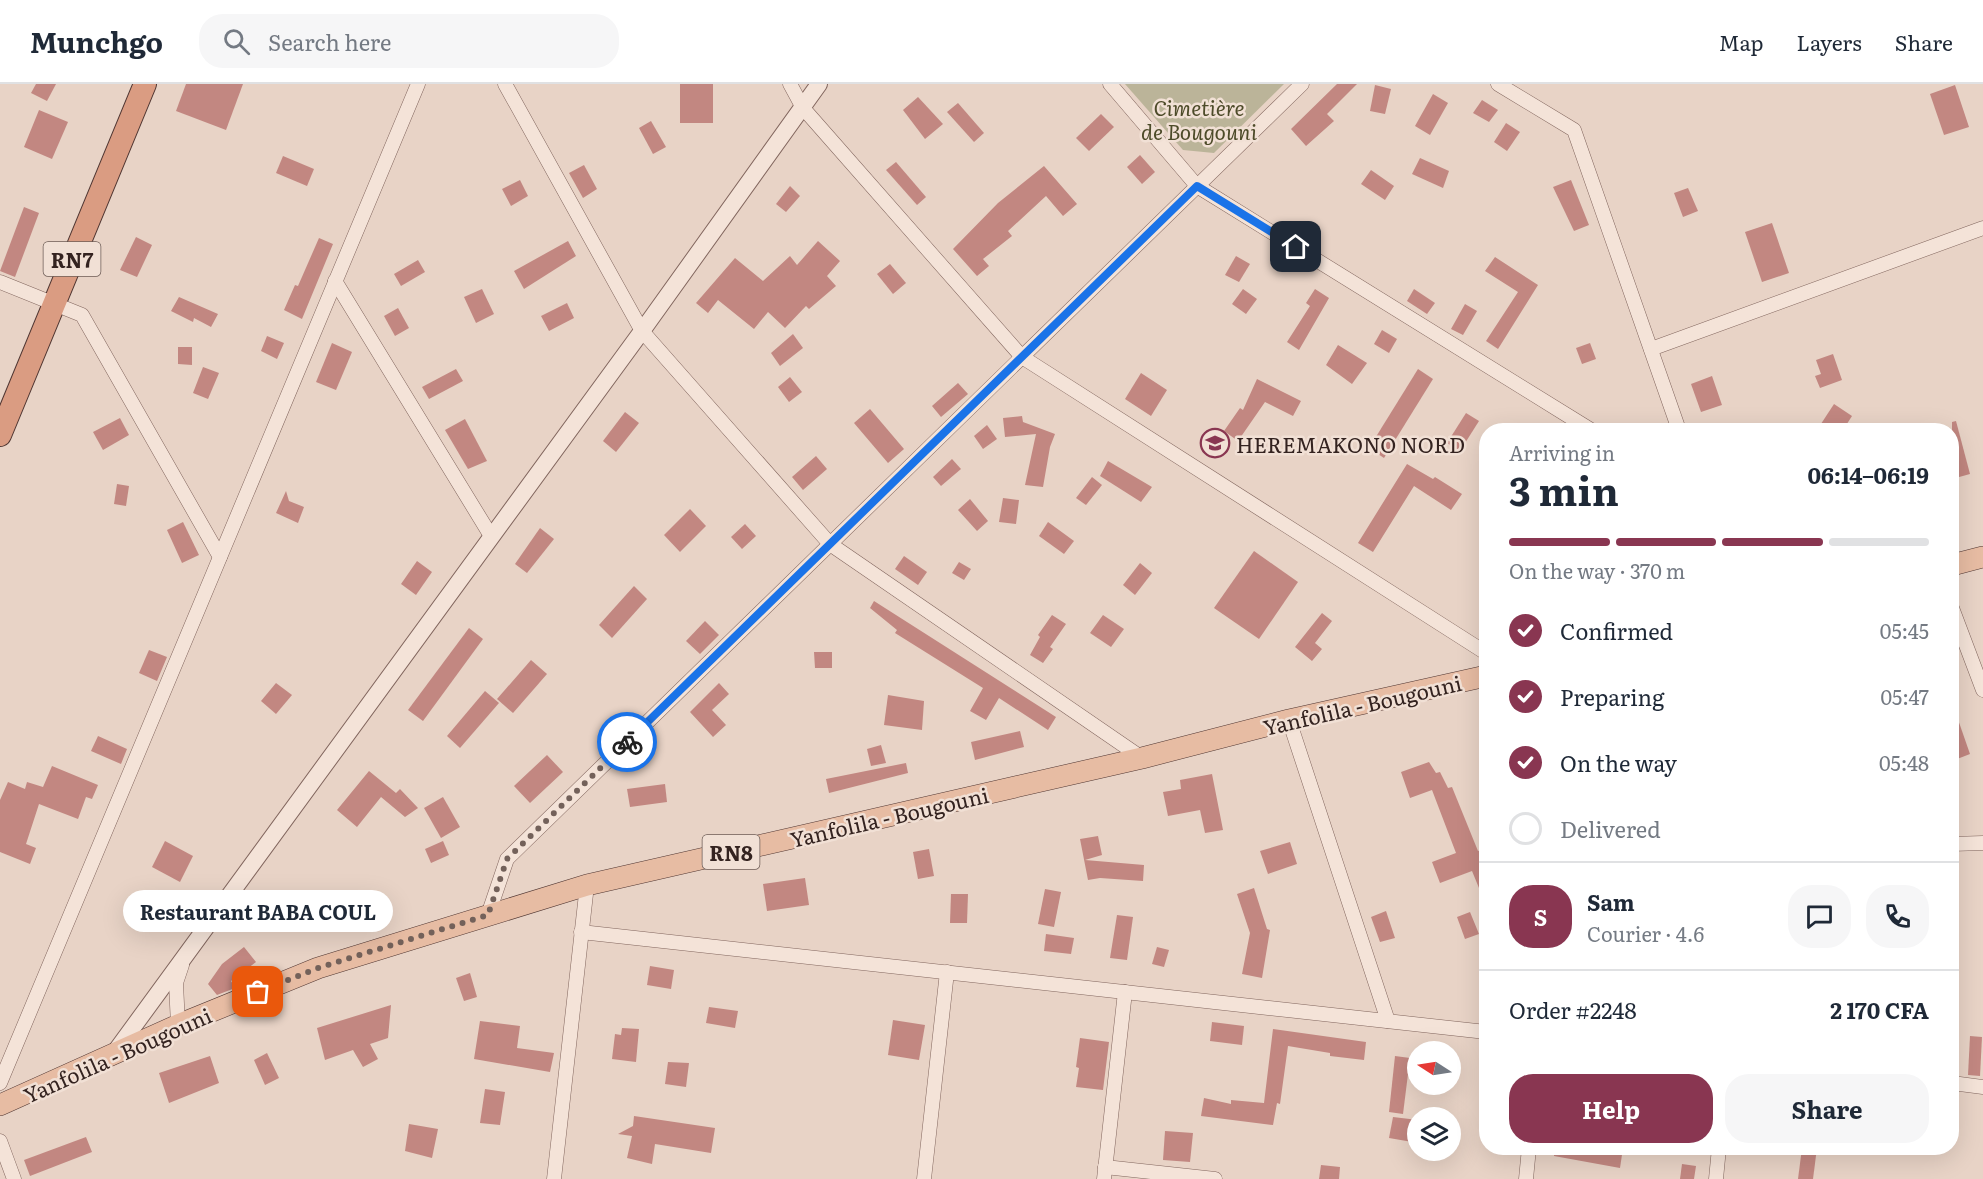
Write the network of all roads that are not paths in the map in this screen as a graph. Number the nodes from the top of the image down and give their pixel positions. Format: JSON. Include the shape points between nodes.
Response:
{"nodes":[{"id":1,"x":145,"y":84,"type":"edge"},
{"id":2,"x":418,"y":84,"type":"edge"},
{"id":3,"x":505,"y":84,"type":"edge"},
{"id":4,"x":790,"y":84,"type":"edge"},
{"id":5,"x":819,"y":84,"type":"edge"},
{"id":6,"x":1110,"y":84,"type":"edge"},
{"id":7,"x":1302,"y":84,"type":"edge"},
{"id":8,"x":1498,"y":84,"type":"edge"},
{"id":9,"x":803,"y":108,"type":"junction"},
{"id":10,"x":1197,"y":186,"type":"junction"},
{"id":11,"x":1983,"y":228,"type":"edge"},
{"id":12,"x":335,"y":281,"type":"junction"},
{"id":13,"x":0,"y":282,"type":"edge"},
{"id":14,"x":54,"y":304,"type":"junction"},
{"id":15,"x":642,"y":331,"type":"junction"},
{"id":16,"x":1651,"y":350,"type":"junction"},
{"id":17,"x":1022,"y":357,"type":"junction"},
{"id":18,"x":1580,"y":423,"type":"edge"},
{"id":19,"x":1677,"y":423,"type":"edge"},
{"id":20,"x":0,"y":435,"type":"edge"},
{"id":21,"x":491,"y":536,"type":"junction"},
{"id":22,"x":830,"y":544,"type":"junction"},
{"id":23,"x":220,"y":557,"type":"junction"},
{"id":24,"x":1983,"y":557,"type":"edge"},
{"id":25,"x":1959,"y":563,"type":"edge"},
{"id":26,"x":1959,"y":627,"type":"edge"},
{"id":27,"x":1479,"y":649,"type":"edge"},
{"id":28,"x":1479,"y":678,"type":"edge"},
{"id":29,"x":1983,"y":690,"type":"edge"},
{"id":30,"x":1289,"y":720,"type":"junction"},
{"id":31,"x":1142,"y":758,"type":"junction"},
{"id":32,"x":1983,"y":843,"type":"edge"},
{"id":33,"x":1959,"y":844,"type":"edge"},
{"id":34,"x":587,"y":885,"type":"junction"},
{"id":35,"x":488,"y":915,"type":"junction"},
{"id":36,"x":581,"y":932,"type":"junction"},
{"id":37,"x":186,"y":951,"type":"junction"},
{"id":38,"x":947,"y":972,"type":"junction"},
{"id":39,"x":1125,"y":992,"type":"junction"},
{"id":40,"x":1388,"y":1021,"type":"junction"},
{"id":41,"x":178,"y":1025,"type":"junction"},
{"id":42,"x":1479,"y":1031,"type":"edge"},
{"id":43,"x":110,"y":1058,"type":"junction"},
{"id":44,"x":0,"y":1083,"type":"edge"},
{"id":45,"x":1959,"y":1084,"type":"edge"},
{"id":46,"x":1983,"y":1087,"type":"edge"},
{"id":47,"x":0,"y":1106,"type":"edge"},
{"id":48,"x":0,"y":1141,"type":"edge"},
{"id":49,"x":1528,"y":1155,"type":"edge"},
{"id":50,"x":1718,"y":1155,"type":"edge"},
{"id":51,"x":1105,"y":1173,"type":"edge"},
{"id":52,"x":14,"y":1179,"type":"edge"},
{"id":53,"x":554,"y":1179,"type":"edge"},
{"id":54,"x":924,"y":1179,"type":"edge"},
{"id":55,"x":1215,"y":1179,"type":"edge"},
{"id":56,"x":1526,"y":1179,"type":"edge"},
{"id":57,"x":1716,"y":1179,"type":"edge"}],
"edges":[{"from":1,"to":14,"type":"highway","number":"RN7"},
{"from":2,"to":12,"type":"street"},
{"from":3,"to":15,"type":"street"},
{"from":4,"to":9,"type":"street"},
{"from":5,"to":9,"type":"street"},
{"from":6,"to":10,"type":"street"},
{"from":7,"to":10,"type":"street"},
{"from":8,"to":16,"type":"street","via":[[1574,130]]},
{"from":9,"to":15,"type":"street"},
{"from":9,"to":17,"type":"street"},
{"from":10,"to":17,"type":"street"},
{"from":10,"to":18,"type":"street"},
{"from":11,"to":16,"type":"street"},
{"from":12,"to":21,"type":"street"},
{"from":12,"to":23,"type":"street"},
{"from":13,"to":14,"type":"street"},
{"from":14,"to":20,"type":"highway","number":"RN7"},
{"from":14,"to":23,"type":"street","via":[[82,315]]},
{"from":15,"to":21,"type":"street"},
{"from":15,"to":22,"type":"street"},
{"from":16,"to":19,"type":"street"},
{"from":17,"to":22,"type":"street"},
{"from":17,"to":27,"type":"street"},
{"from":21,"to":37,"type":"street"},
{"from":22,"to":31,"type":"street"},
{"from":22,"to":35,"type":"street","via":[[507,859]]},
{"from":23,"to":44,"type":"street"},
{"from":24,"to":25,"type":"main road"},
{"from":26,"to":29,"type":"street"},
{"from":28,"to":30,"type":"main road","name":"Yanfolila - Bougouni","number":"RN8"},
{"from":30,"to":31,"type":"main road","name":"Yanfolila - Bougouni","number":"RN8"},
{"from":30,"to":40,"type":"street"},
{"from":31,"to":34,"type":"main road","name":"Yanfolila - Bougouni","number":"RN8"},
{"from":32,"to":33,"type":"street"},
{"from":34,"to":35,"type":"main road","name":"Yanfolila - Bougouni","number":"RN8"},
{"from":34,"to":36,"type":"street"},
{"from":35,"to":41,"type":"main road","name":"Yanfolila - Bougouni","number":"RN8","via":[[318,968]]},
{"from":36,"to":38,"type":"street"},
{"from":36,"to":53,"type":"street"},
{"from":37,"to":41,"type":"street","via":[[176,983]]},
{"from":37,"to":43,"type":"street"},
{"from":38,"to":39,"type":"street"},
{"from":38,"to":54,"type":"street"},
{"from":39,"to":40,"type":"street"},
{"from":39,"to":51,"type":"street"},
{"from":40,"to":42,"type":"street"},
{"from":41,"to":43,"type":"main road","name":"Yanfolila - Bougouni","number":"RN8"},
{"from":43,"to":47,"type":"main road","name":"Yanfolila - Bougouni","number":"RN8"},
{"from":45,"to":46,"type":"street"},
{"from":48,"to":52,"type":"street"},
{"from":49,"to":56,"type":"street"},
{"from":50,"to":57,"type":"street"},
{"from":51,"to":55,"type":"street"}]}
